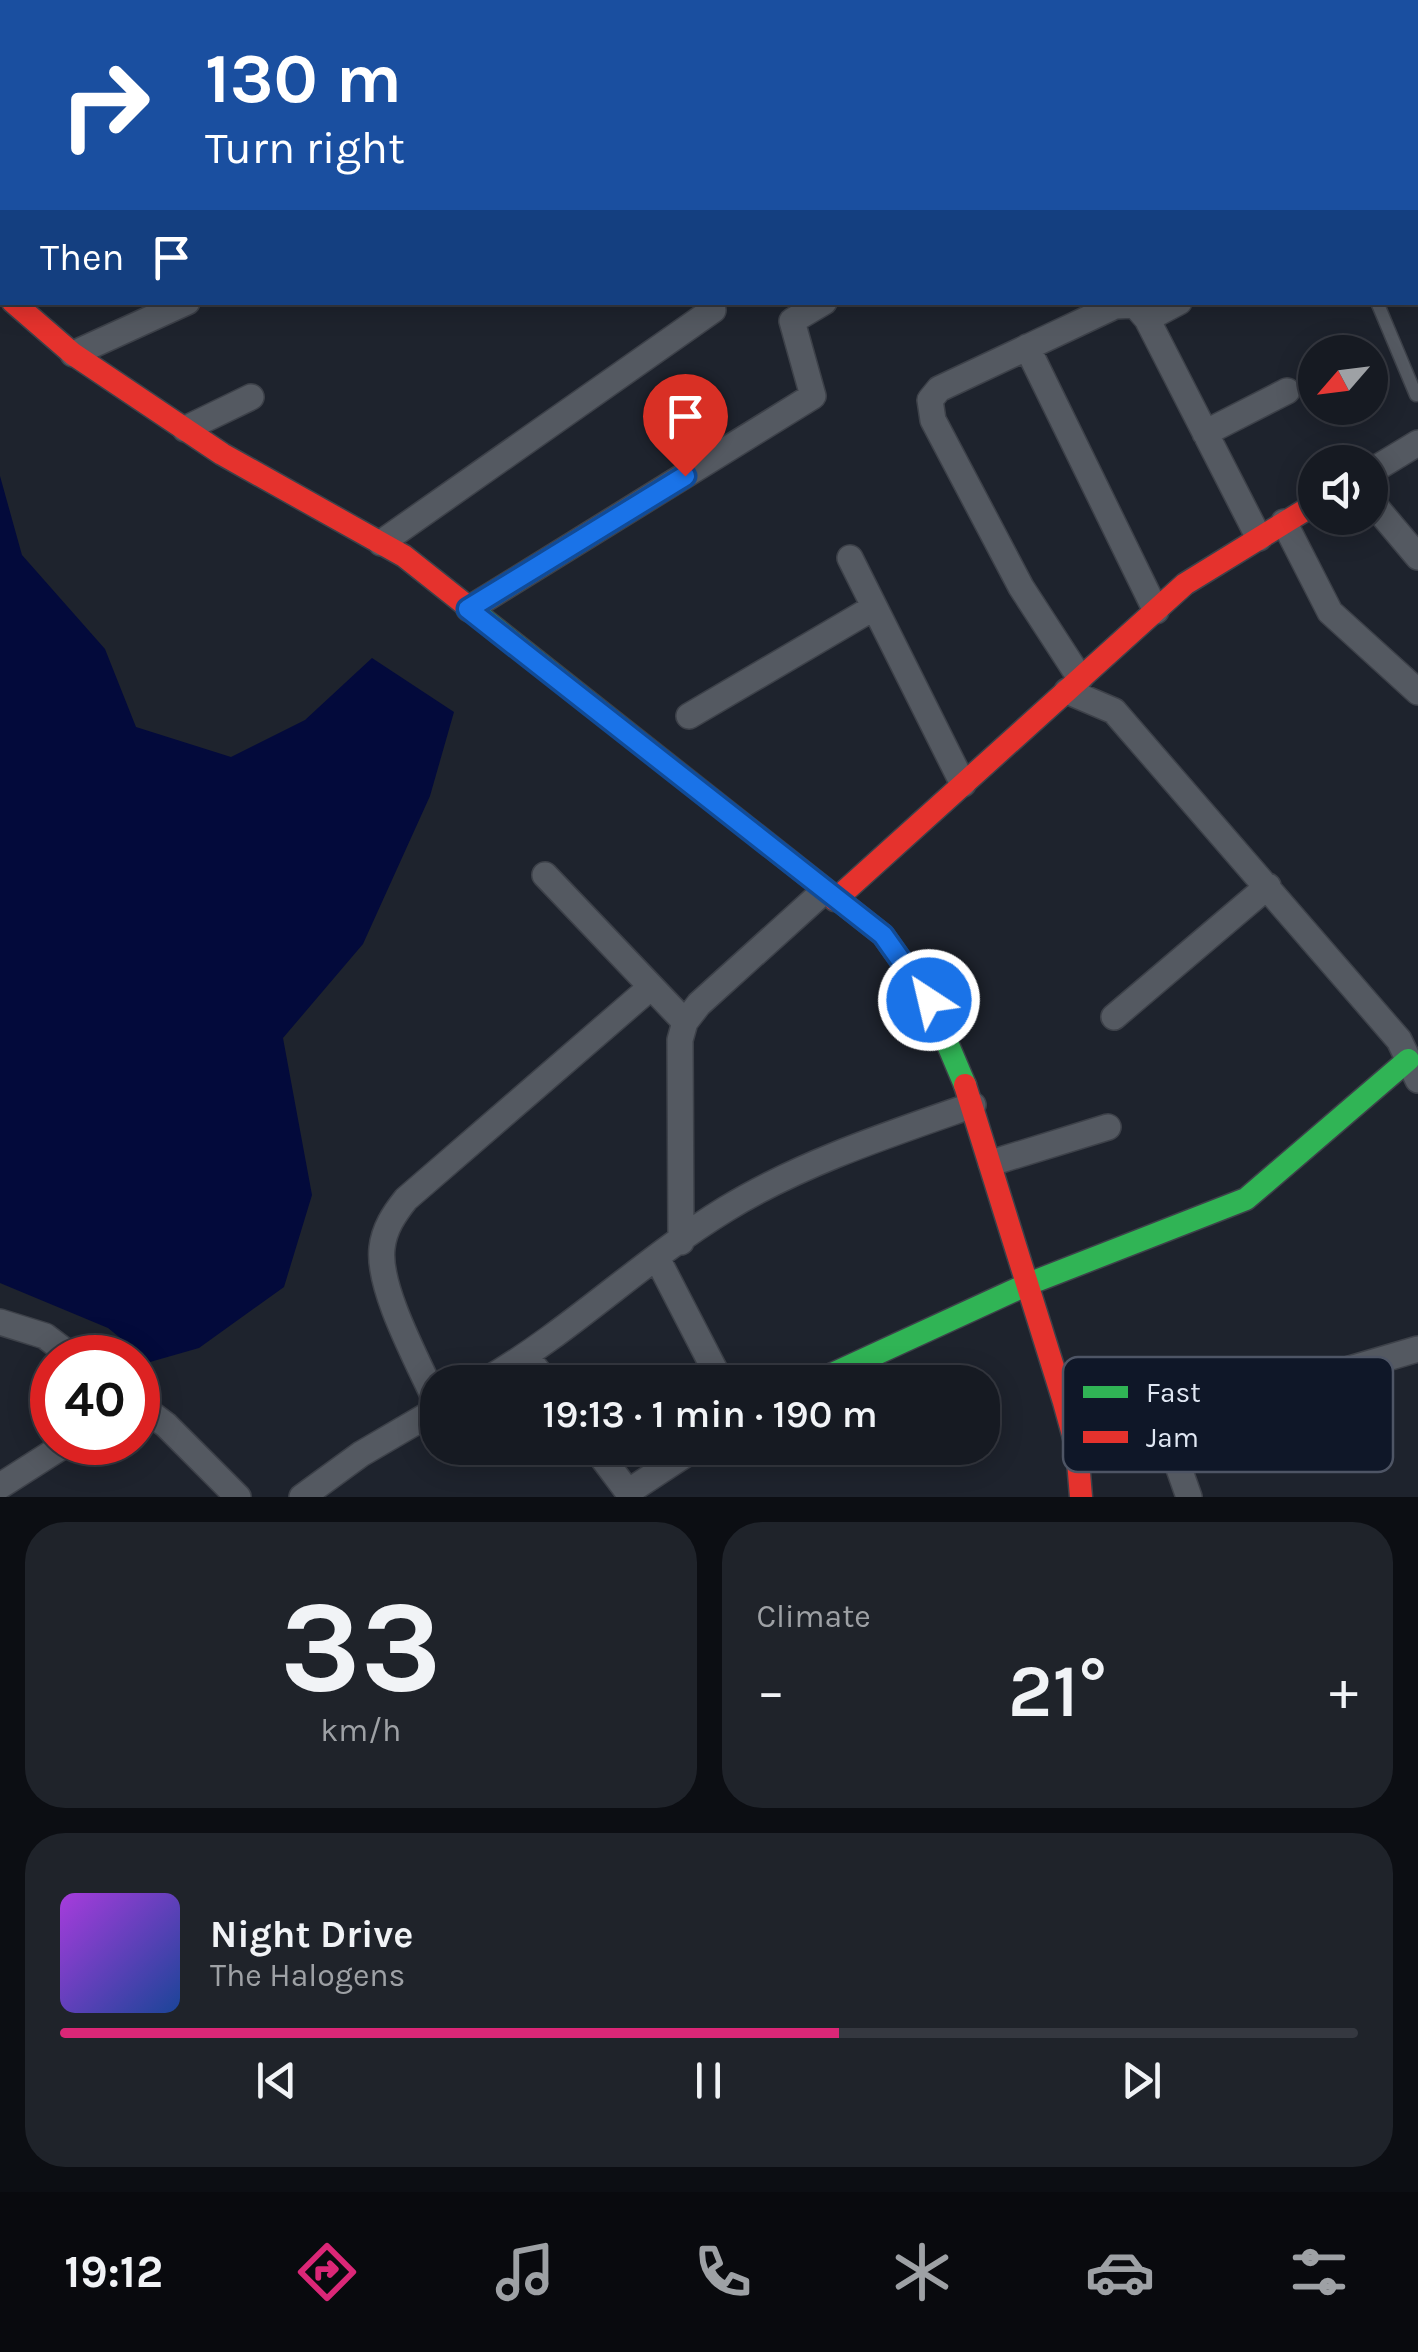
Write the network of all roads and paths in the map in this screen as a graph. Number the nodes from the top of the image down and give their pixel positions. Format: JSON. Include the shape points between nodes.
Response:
{"nodes":[{"id":1,"x":16,"y":305,"type":"edge"},
{"id":2,"x":180,"y":305,"type":"edge"},
{"id":3,"x":819,"y":305,"type":"edge"},
{"id":4,"x":1173,"y":305,"type":"edge"},
{"id":5,"x":1378,"y":305,"type":"edge"},
{"id":6,"x":713,"y":310,"type":"dead end"},
{"id":7,"x":1078,"y":311,"type":"edge"},
{"id":8,"x":1147,"y":318,"type":"junction"},
{"id":9,"x":1027,"y":347,"type":"junction"},
{"id":10,"x":73,"y":354,"type":"junction"},
{"id":11,"x":1287,"y":391,"type":"dead end"},
{"id":12,"x":1416,"y":395,"type":"edge"},
{"id":13,"x":251,"y":397,"type":"dead end"},
{"id":14,"x":185,"y":429,"type":"junction"},
{"id":15,"x":1205,"y":432,"type":"junction"},
{"id":16,"x":1418,"y":444,"type":"edge"},
{"id":17,"x":1388,"y":462,"type":"edge"},
{"id":18,"x":1298,"y":514,"type":"edge"},
{"id":19,"x":1388,"y":521,"type":"edge"},
{"id":20,"x":1284,"y":522,"type":"junction"},
{"id":21,"x":1259,"y":538,"type":"junction"},
{"id":22,"x":381,"y":544,"type":"junction"},
{"id":23,"x":1418,"y":556,"type":"edge"},
{"id":24,"x":850,"y":558,"type":"dead end"},
{"id":25,"x":873,"y":608,"type":"junction"},
{"id":26,"x":468,"y":609,"type":"junction"},
{"id":27,"x":1156,"y":611,"type":"junction"},
{"id":28,"x":1074,"y":685,"type":"junction"},
{"id":29,"x":1418,"y":692,"type":"edge"},
{"id":30,"x":690,"y":716,"type":"dead end"},
{"id":31,"x":963,"y":784,"type":"junction"},
{"id":32,"x":545,"y":875,"type":"dead end"},
{"id":33,"x":1268,"y":886,"type":"junction"},
{"id":34,"x":829,"y":895,"type":"junction"},
{"id":35,"x":651,"y":987,"type":"junction"},
{"id":36,"x":1114,"y":1017,"type":"dead end"},
{"id":37,"x":685,"y":1022,"type":"junction"},
{"id":38,"x":1411,"y":1051,"type":"edge"},
{"id":39,"x":973,"y":1104,"type":"junction"},
{"id":40,"x":1108,"y":1127,"type":"dead end"},
{"id":41,"x":991,"y":1163,"type":"junction"},
{"id":42,"x":681,"y":1242,"type":"junction"},
{"id":43,"x":658,"y":1260,"type":"junction"},
{"id":44,"x":1028,"y":1284,"type":"junction"},
{"id":45,"x":0,"y":1322,"type":"edge"},
{"id":46,"x":42,"y":1335,"type":"edge"},
{"id":47,"x":1418,"y":1349,"type":"edge"},
{"id":48,"x":527,"y":1357,"type":"junction"},
{"id":49,"x":1392,"y":1357,"type":"edge"},
{"id":50,"x":420,"y":1365,"type":"edge"},
{"id":51,"x":513,"y":1365,"type":"edge"},
{"id":52,"x":533,"y":1365,"type":"edge"},
{"id":53,"x":712,"y":1365,"type":"edge"},
{"id":54,"x":852,"y":1365,"type":"edge"},
{"id":55,"x":1063,"y":1404,"type":"edge"},
{"id":56,"x":420,"y":1419,"type":"edge"},
{"id":57,"x":160,"y":1426,"type":"edge"},
{"id":58,"x":32,"y":1465,"type":"edge"},
{"id":59,"x":606,"y":1465,"type":"edge"},
{"id":60,"x":668,"y":1465,"type":"edge"},
{"id":61,"x":1078,"y":1472,"type":"edge"},
{"id":62,"x":1181,"y":1472,"type":"edge"},
{"id":63,"x":0,"y":1486,"type":"edge"},
{"id":64,"x":226,"y":1493,"type":"edge"},
{"id":65,"x":624,"y":1494,"type":"edge"},
{"id":66,"x":302,"y":1497,"type":"edge"},
{"id":67,"x":1081,"y":1497,"type":"edge"},
{"id":68,"x":1190,"y":1497,"type":"edge"}],
"edges":[{"from":1,"to":10,"type":"street"},
{"from":2,"to":10,"type":"street"},
{"from":3,"to":26,"type":"street","via":[[792,321],[813,396]]},
{"from":4,"to":8,"type":"street"},
{"from":5,"to":12,"type":"lane"},
{"from":6,"to":22,"type":"street"},
{"from":7,"to":8,"type":"street","via":[[1135,305]]},
{"from":7,"to":9,"type":"street"},
{"from":8,"to":15,"type":"street"},
{"from":9,"to":27,"type":"street"},
{"from":9,"to":28,"type":"street","via":[[930,400],[933,420]]},
{"from":10,"to":14,"type":"street"},
{"from":11,"to":15,"type":"street"},
{"from":13,"to":14,"type":"street"},
{"from":14,"to":22,"type":"street"},
{"from":15,"to":21,"type":"street"},
{"from":16,"to":17,"type":"street"},
{"from":18,"to":20,"type":"street"},
{"from":19,"to":23,"type":"street"},
{"from":20,"to":21,"type":"street"},
{"from":20,"to":29,"type":"street","via":[[1330,612]]},
{"from":21,"to":27,"type":"street","via":[[1185,584]]},
{"from":22,"to":26,"type":"street"},
{"from":24,"to":25,"type":"street"},
{"from":25,"to":30,"type":"street"},
{"from":25,"to":31,"type":"street"},
{"from":26,"to":34,"type":"street"},
{"from":27,"to":28,"type":"street"},
{"from":28,"to":31,"type":"street"},
{"from":28,"to":33,"type":"street","via":[[1114,712]]},
{"from":31,"to":34,"type":"street"},
{"from":32,"to":35,"type":"street"},
{"from":33,"to":36,"type":"street"},
{"from":33,"to":38,"type":"street"},
{"from":34,"to":37,"type":"street"},
{"from":34,"to":39,"type":"street","via":[[883,935],[929,1000]]},
{"from":35,"to":37,"type":"street"},
{"from":35,"to":50,"type":"street","via":[[406,1199],[385,1231],[384,1277]]},
{"from":37,"to":42,"type":"street"},
{"from":38,"to":44,"type":"street","via":[[1246,1199]]},
{"from":39,"to":41,"type":"street"},
{"from":39,"to":42,"type":"street","via":[[831,1158],[726,1208]]},
{"from":40,"to":41,"type":"street"},
{"from":41,"to":44,"type":"street"},
{"from":42,"to":43,"type":"street"},
{"from":43,"to":48,"type":"street"},
{"from":43,"to":53,"type":"street"},
{"from":44,"to":54,"type":"street"},
{"from":44,"to":55,"type":"street"},
{"from":45,"to":46,"type":"street"},
{"from":47,"to":49,"type":"street"},
{"from":48,"to":51,"type":"street"},
{"from":48,"to":52,"type":"street"},
{"from":56,"to":66,"type":"street"},
{"from":57,"to":64,"type":"street"},
{"from":58,"to":63,"type":"street"},
{"from":59,"to":65,"type":"street"},
{"from":60,"to":65,"type":"street"},
{"from":61,"to":67,"type":"street"},
{"from":62,"to":68,"type":"street"}]}
